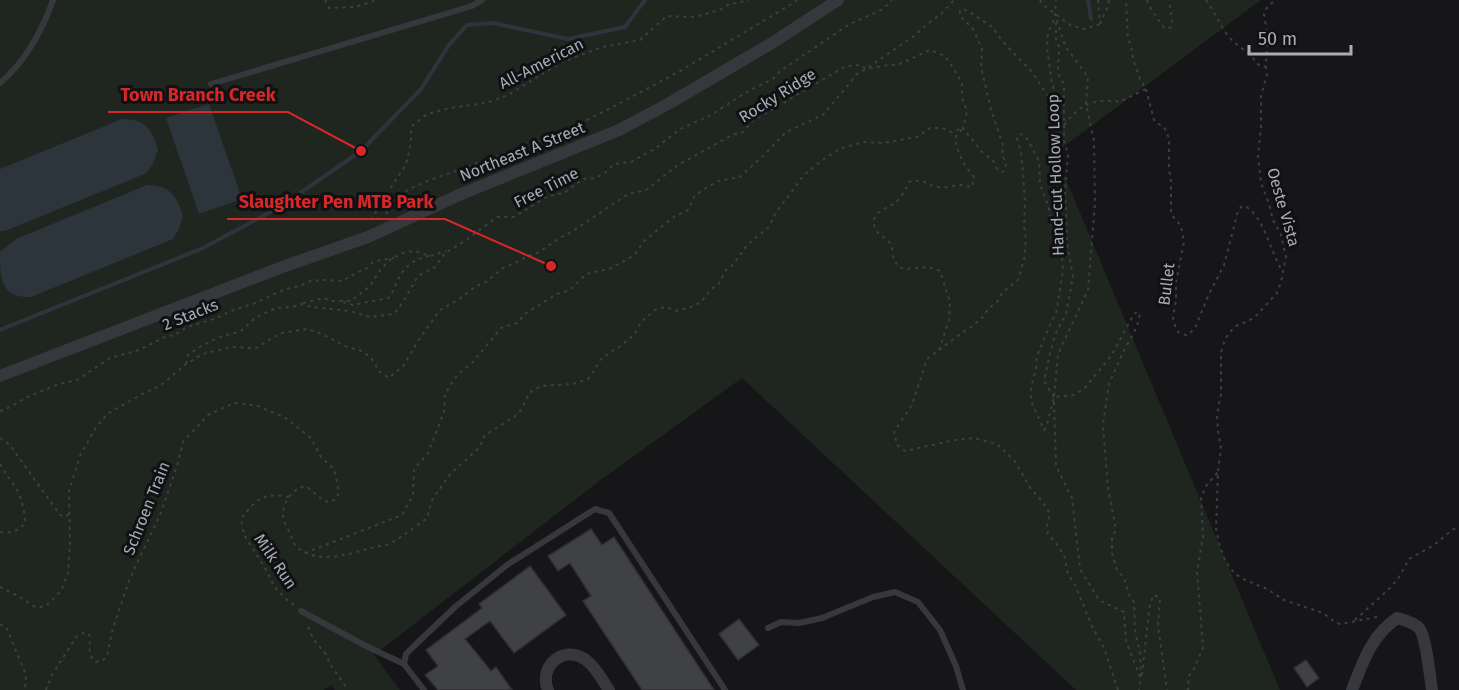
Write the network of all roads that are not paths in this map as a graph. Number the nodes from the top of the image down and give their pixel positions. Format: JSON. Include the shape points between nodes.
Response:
{"nodes":[{"id":1,"x":53,"y":0,"type":"edge"},
{"id":2,"x":482,"y":0,"type":"edge"},
{"id":3,"x":838,"y":0,"type":"edge"},
{"id":4,"x":0,"y":83,"type":"edge"},
{"id":5,"x":211,"y":84,"type":"dead end"},
{"id":6,"x":0,"y":376,"type":"edge"},
{"id":7,"x":301,"y":611,"type":"road end"},
{"id":8,"x":768,"y":628,"type":"dead end"},
{"id":9,"x":404,"y":664,"type":"junction"},
{"id":10,"x":424,"y":690,"type":"edge"},
{"id":11,"x":548,"y":690,"type":"edge"},
{"id":12,"x":609,"y":690,"type":"edge"},
{"id":13,"x":725,"y":690,"type":"edge"},
{"id":14,"x":963,"y":690,"type":"edge"},
{"id":15,"x":1352,"y":690,"type":"edge"},
{"id":16,"x":1432,"y":690,"type":"edge"}],
"edges":[{"from":1,"to":4,"type":"lane","via":[[24,56]]},
{"from":2,"to":5,"type":"lane"},
{"from":3,"to":6,"type":"street","name":"Northeast A Street","via":[[772,43],[619,130],[368,237]]},
{"from":7,"to":9,"type":"lane"},
{"from":8,"to":14,"type":"lane","via":[[781,622],[822,618],[895,592],[918,602],[940,630]]},
{"from":9,"to":10,"type":"lane"},
{"from":9,"to":13,"type":"lane","via":[[406,654],[472,593],[507,565],[595,509],[609,513]]},
{"from":11,"to":12,"type":"street","via":[[549,665],[572,654],[585,659]]},
{"from":15,"to":16,"type":"street","via":[[1373,642],[1397,618],[1419,628]]}]}
